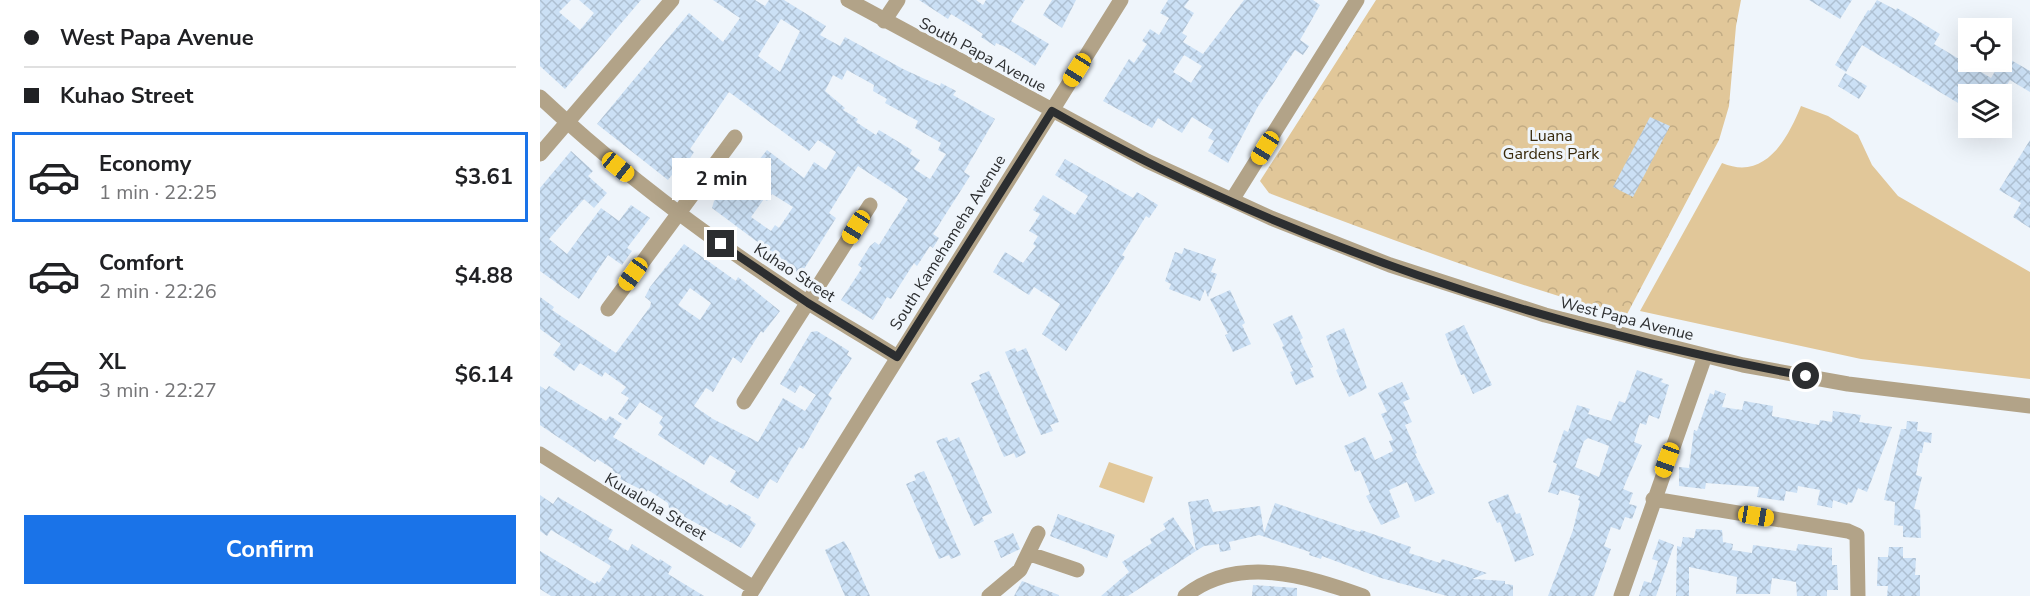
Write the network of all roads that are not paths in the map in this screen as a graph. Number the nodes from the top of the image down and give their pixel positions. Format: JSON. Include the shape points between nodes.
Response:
{"nodes":[{"id":1,"x":672,"y":0,"type":"edge"},
{"id":2,"x":848,"y":0,"type":"edge"},
{"id":3,"x":898,"y":0,"type":"edge"},
{"id":4,"x":1120,"y":0,"type":"edge"},
{"id":5,"x":1357,"y":0,"type":"edge"},
{"id":6,"x":884,"y":21,"type":"junction"},
{"id":7,"x":540,"y":97,"type":"edge"},
{"id":8,"x":1052,"y":111,"type":"junction"},
{"id":9,"x":567,"y":123,"type":"junction"},
{"id":10,"x":735,"y":137,"type":"dead end"},
{"id":11,"x":540,"y":154,"type":"edge"},
{"id":12,"x":1232,"y":200,"type":"junction"},
{"id":13,"x":870,"y":205,"type":"dead end"},
{"id":14,"x":678,"y":214,"type":"junction"},
{"id":15,"x":808,"y":303,"type":"junction"},
{"id":16,"x":608,"y":309,"type":"dead end"},
{"id":17,"x":1705,"y":356,"type":"junction"},
{"id":18,"x":897,"y":357,"type":"junction"},
{"id":19,"x":744,"y":402,"type":"dead end"},
{"id":20,"x":2030,"y":406,"type":"edge"},
{"id":21,"x":540,"y":454,"type":"edge"},
{"id":22,"x":1653,"y":499,"type":"junction"},
{"id":23,"x":1038,"y":533,"type":"dead end"},
{"id":24,"x":1030,"y":554,"type":"junction"},
{"id":25,"x":1077,"y":570,"type":"dead end"},
{"id":26,"x":751,"y":592,"type":"edge"},
{"id":27,"x":992,"y":595,"type":"edge"},
{"id":28,"x":1185,"y":596,"type":"edge"},
{"id":29,"x":1363,"y":596,"type":"edge"},
{"id":30,"x":1621,"y":596,"type":"edge"},
{"id":31,"x":1858,"y":596,"type":"edge"}],
"edges":[{"from":1,"to":9,"type":"street"},
{"from":2,"to":6,"type":"street","name":"South Papa Avenue"},
{"from":3,"to":6,"type":"street"},
{"from":4,"to":8,"type":"street","name":"South Kamehameha Avenue"},
{"from":5,"to":12,"type":"street"},
{"from":6,"to":8,"type":"street","name":"South Papa Avenue"},
{"from":7,"to":9,"type":"street","name":"Kuhao Street"},
{"from":8,"to":12,"type":"street","name":"South Papa Avenue"},
{"from":8,"to":18,"type":"street","name":"South Kamehameha Avenue"},
{"from":9,"to":11,"type":"street"},
{"from":9,"to":14,"type":"street","name":"Kuhao Street"},
{"from":10,"to":14,"type":"street"},
{"from":12,"to":17,"type":"street","name":"West Papa Avenue","via":[[1329,242],[1469,292]]},
{"from":13,"to":15,"type":"street"},
{"from":14,"to":15,"type":"street","name":"Kuhao Street"},
{"from":14,"to":16,"type":"street"},
{"from":15,"to":18,"type":"street","name":"Kuhao Street"},
{"from":15,"to":19,"type":"street"},
{"from":17,"to":20,"type":"street","name":"West Papa Avenue","via":[[1848,384]]},
{"from":17,"to":22,"type":"street"},
{"from":18,"to":26,"type":"street","name":"South Kamehameha Avenue"},
{"from":21,"to":26,"type":"street","name":"Kuualoha Street"},
{"from":22,"to":30,"type":"street"},
{"from":22,"to":31,"type":"street","via":[[1857,535]]},
{"from":23,"to":24,"type":"street"},
{"from":24,"to":25,"type":"street"},
{"from":24,"to":27,"type":"street","via":[[1019,571]]},
{"from":28,"to":29,"type":"street","via":[[1205,584],[1239,574],[1282,572]]}]}
